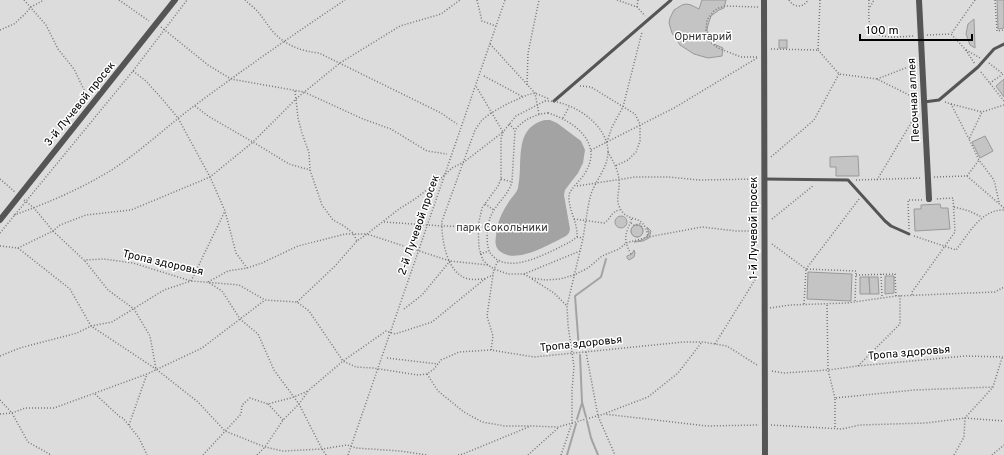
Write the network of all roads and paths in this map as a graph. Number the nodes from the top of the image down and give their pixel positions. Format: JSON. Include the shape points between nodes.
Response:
{"nodes":[{"id":1,"x":24,"y":0,"type":"edge"},
{"id":2,"x":44,"y":0,"type":"edge"},
{"id":3,"x":119,"y":0,"type":"edge"},
{"id":4,"x":175,"y":0,"type":"edge"},
{"id":5,"x":187,"y":0,"type":"edge"},
{"id":6,"x":245,"y":0,"type":"edge"},
{"id":7,"x":345,"y":0,"type":"edge"},
{"id":8,"x":460,"y":0,"type":"edge"},
{"id":9,"x":477,"y":0,"type":"edge"},
{"id":10,"x":505,"y":0,"type":"edge"},
{"id":11,"x":539,"y":0,"type":"edge"},
{"id":12,"x":617,"y":0,"type":"edge"},
{"id":13,"x":638,"y":0,"type":"edge"},
{"id":14,"x":671,"y":0,"type":"edge"},
{"id":15,"x":764,"y":0,"type":"edge"},
{"id":16,"x":789,"y":0,"type":"edge"},
{"id":17,"x":808,"y":0,"type":"edge"},
{"id":18,"x":820,"y":0,"type":"edge"},
{"id":19,"x":869,"y":0,"type":"edge"},
{"id":20,"x":874,"y":0,"type":"edge"},
{"id":21,"x":919,"y":0,"type":"edge"},
{"id":22,"x":975,"y":0,"type":"edge"},
{"id":23,"x":995,"y":0,"type":"edge"},
{"id":24,"x":637,"y":6,"type":"junction"},
{"id":25,"x":31,"y":7,"type":"junction"},
{"id":26,"x":764,"y":7,"type":"junction"},
{"id":27,"x":869,"y":9,"type":"junction"},
{"id":28,"x":147,"y":20,"type":"dead end"},
{"id":29,"x":648,"y":20,"type":"junction"},
{"id":30,"x":496,"y":26,"type":"junction"},
{"id":31,"x":0,"y":30,"type":"edge"},
{"id":32,"x":165,"y":30,"type":"junction"},
{"id":33,"x":1004,"y":30,"type":"edge"},
{"id":34,"x":951,"y":34,"type":"junction"},
{"id":35,"x":925,"y":35,"type":"dead end"},
{"id":36,"x":912,"y":36,"type":"dead end"},
{"id":37,"x":283,"y":41,"type":"junction"},
{"id":38,"x":490,"y":44,"type":"junction"},
{"id":39,"x":1004,"y":44,"type":"edge"},
{"id":40,"x":771,"y":49,"type":"dead end"},
{"id":41,"x":965,"y":49,"type":"junction"},
{"id":42,"x":818,"y":50,"type":"junction"},
{"id":43,"x":984,"y":60,"type":"junction"},
{"id":44,"x":922,"y":61,"type":"junction"},
{"id":45,"x":340,"y":63,"type":"junction"},
{"id":46,"x":978,"y":67,"type":"junction"},
{"id":47,"x":132,"y":71,"type":"junction"},
{"id":48,"x":839,"y":74,"type":"junction"},
{"id":49,"x":484,"y":76,"type":"dead end"},
{"id":50,"x":232,"y":79,"type":"junction"},
{"id":51,"x":877,"y":79,"type":"junction"},
{"id":52,"x":990,"y":83,"type":"junction"},
{"id":53,"x":527,"y":85,"type":"junction"},
{"id":54,"x":476,"y":86,"type":"junction"},
{"id":55,"x":568,"y":87,"type":"junction"},
{"id":56,"x":295,"y":90,"type":"junction"},
{"id":57,"x":304,"y":92,"type":"junction"},
{"id":58,"x":535,"y":93,"type":"junction"},
{"id":59,"x":87,"y":96,"type":"dead end"},
{"id":60,"x":523,"y":97,"type":"junction"},
{"id":61,"x":297,"y":98,"type":"junction"},
{"id":62,"x":939,"y":100,"type":"junction"},
{"id":63,"x":554,"y":101,"type":"junction"},
{"id":64,"x":1004,"y":101,"type":"edge"},
{"id":65,"x":924,"y":102,"type":"junction"},
{"id":66,"x":537,"y":104,"type":"junction"},
{"id":67,"x":952,"y":104,"type":"junction"},
{"id":68,"x":195,"y":105,"type":"junction"},
{"id":69,"x":1004,"y":105,"type":"edge"},
{"id":70,"x":570,"y":107,"type":"junction"},
{"id":71,"x":622,"y":107,"type":"junction"},
{"id":72,"x":982,"y":112,"type":"junction"},
{"id":73,"x":491,"y":113,"type":"junction"},
{"id":74,"x":539,"y":114,"type":"junction"},
{"id":75,"x":178,"y":118,"type":"junction"},
{"id":76,"x":563,"y":118,"type":"junction"},
{"id":77,"x":457,"y":124,"type":"dead end"},
{"id":78,"x":508,"y":124,"type":"junction"},
{"id":79,"x":640,"y":124,"type":"junction"},
{"id":80,"x":515,"y":130,"type":"junction"},
{"id":81,"x":503,"y":132,"type":"junction"},
{"id":82,"x":969,"y":139,"type":"junction"},
{"id":83,"x":253,"y":142,"type":"junction"},
{"id":84,"x":607,"y":142,"type":"junction"},
{"id":85,"x":591,"y":150,"type":"junction"},
{"id":86,"x":608,"y":152,"type":"junction"},
{"id":87,"x":447,"y":154,"type":"dead end"},
{"id":88,"x":771,"y":157,"type":"dead end"},
{"id":89,"x":979,"y":160,"type":"junction"},
{"id":90,"x":464,"y":162,"type":"junction"},
{"id":91,"x":615,"y":166,"type":"junction"},
{"id":92,"x":310,"y":170,"type":"junction"},
{"id":93,"x":445,"y":174,"type":"junction"},
{"id":94,"x":967,"y":176,"type":"junction"},
{"id":95,"x":210,"y":177,"type":"junction"},
{"id":96,"x":928,"y":177,"type":"junction"},
{"id":97,"x":619,"y":178,"type":"junction"},
{"id":98,"x":501,"y":179,"type":"junction"},
{"id":99,"x":764,"y":179,"type":"junction"},
{"id":100,"x":0,"y":180,"type":"edge"},
{"id":101,"x":820,"y":180,"type":"junction"},
{"id":102,"x":848,"y":180,"type":"junction"},
{"id":103,"x":877,"y":180,"type":"junction"},
{"id":104,"x":512,"y":182,"type":"junction"},
{"id":105,"x":596,"y":182,"type":"junction"},
{"id":106,"x":575,"y":186,"type":"junction"},
{"id":107,"x":19,"y":196,"type":"junction"},
{"id":108,"x":862,"y":196,"type":"junction"},
{"id":109,"x":953,"y":198,"type":"dead end"},
{"id":110,"x":929,"y":199,"type":"dead end"},
{"id":111,"x":908,"y":200,"type":"dead end"},
{"id":112,"x":25,"y":202,"type":"junction"},
{"id":113,"x":999,"y":203,"type":"junction"},
{"id":114,"x":485,"y":204,"type":"junction"},
{"id":115,"x":954,"y":207,"type":"junction"},
{"id":116,"x":34,"y":208,"type":"junction"},
{"id":117,"x":1004,"y":209,"type":"edge"},
{"id":118,"x":494,"y":210,"type":"junction"},
{"id":119,"x":621,"y":210,"type":"junction"},
{"id":120,"x":225,"y":211,"type":"junction"},
{"id":121,"x":14,"y":215,"type":"junction"},
{"id":122,"x":982,"y":217,"type":"junction"},
{"id":123,"x":632,"y":218,"type":"junction"},
{"id":124,"x":574,"y":219,"type":"junction"},
{"id":125,"x":0,"y":220,"type":"edge"},
{"id":126,"x":587,"y":221,"type":"junction"},
{"id":127,"x":384,"y":222,"type":"junction"},
{"id":128,"x":630,"y":222,"type":"junction"},
{"id":129,"x":764,"y":223,"type":"junction"},
{"id":130,"x":428,"y":225,"type":"junction"},
{"id":131,"x":442,"y":226,"type":"junction"},
{"id":132,"x":478,"y":226,"type":"junction"},
{"id":133,"x":489,"y":227,"type":"junction"},
{"id":134,"x":643,"y":229,"type":"dead end"},
{"id":135,"x":53,"y":231,"type":"junction"},
{"id":136,"x":764,"y":231,"type":"junction"},
{"id":137,"x":0,"y":233,"type":"edge"},
{"id":138,"x":353,"y":233,"type":"junction"},
{"id":139,"x":367,"y":234,"type":"junction"},
{"id":140,"x":909,"y":234,"type":"junction"},
{"id":141,"x":577,"y":237,"type":"junction"},
{"id":142,"x":648,"y":237,"type":"junction"},
{"id":143,"x":583,"y":238,"type":"junction"},
{"id":144,"x":764,"y":240,"type":"junction"},
{"id":145,"x":357,"y":241,"type":"junction"},
{"id":146,"x":626,"y":243,"type":"junction"},
{"id":147,"x":0,"y":246,"type":"edge"},
{"id":148,"x":945,"y":246,"type":"junction"},
{"id":149,"x":18,"y":248,"type":"junction"},
{"id":150,"x":419,"y":250,"type":"junction"},
{"id":151,"x":489,"y":251,"type":"junction"},
{"id":152,"x":580,"y":251,"type":"junction"},
{"id":153,"x":480,"y":254,"type":"junction"},
{"id":154,"x":631,"y":254,"type":"dead end"},
{"id":155,"x":84,"y":260,"type":"junction"},
{"id":156,"x":498,"y":260,"type":"junction"},
{"id":157,"x":450,"y":261,"type":"junction"},
{"id":158,"x":488,"y":265,"type":"junction"},
{"id":159,"x":247,"y":268,"type":"junction"},
{"id":160,"x":494,"y":269,"type":"junction"},
{"id":161,"x":806,"y":269,"type":"junction"},
{"id":162,"x":524,"y":274,"type":"junction"},
{"id":163,"x":758,"y":274,"type":"dead end"},
{"id":164,"x":882,"y":274,"type":"junction"},
{"id":165,"x":492,"y":275,"type":"junction"},
{"id":166,"x":574,"y":275,"type":"junction"},
{"id":167,"x":856,"y":275,"type":"junction"},
{"id":168,"x":486,"y":278,"type":"junction"},
{"id":169,"x":531,"y":278,"type":"junction"},
{"id":170,"x":191,"y":281,"type":"junction"},
{"id":171,"x":208,"y":282,"type":"junction"},
{"id":172,"x":1004,"y":287,"type":"edge"},
{"id":173,"x":912,"y":294,"type":"junction"},
{"id":174,"x":896,"y":296,"type":"junction"},
{"id":175,"x":900,"y":296,"type":"junction"},
{"id":176,"x":882,"y":297,"type":"junction"},
{"id":177,"x":265,"y":300,"type":"junction"},
{"id":178,"x":297,"y":302,"type":"junction"},
{"id":179,"x":854,"y":302,"type":"junction"},
{"id":180,"x":804,"y":304,"type":"junction"},
{"id":181,"x":827,"y":304,"type":"junction"},
{"id":182,"x":567,"y":306,"type":"junction"},
{"id":183,"x":764,"y":308,"type":"junction"},
{"id":184,"x":134,"y":309,"type":"junction"},
{"id":185,"x":404,"y":309,"type":"dead end"},
{"id":186,"x":240,"y":319,"type":"junction"},
{"id":187,"x":91,"y":326,"type":"junction"},
{"id":188,"x":391,"y":332,"type":"junction"},
{"id":189,"x":703,"y":342,"type":"junction"},
{"id":190,"x":715,"y":344,"type":"junction"},
{"id":191,"x":491,"y":350,"type":"junction"},
{"id":192,"x":586,"y":351,"type":"junction"},
{"id":193,"x":573,"y":353,"type":"junction"},
{"id":194,"x":0,"y":356,"type":"edge"},
{"id":195,"x":387,"y":358,"type":"dead end"},
{"id":196,"x":1003,"y":358,"type":"edge"},
{"id":197,"x":343,"y":362,"type":"junction"},
{"id":198,"x":438,"y":364,"type":"junction"},
{"id":199,"x":858,"y":366,"type":"junction"},
{"id":200,"x":378,"y":369,"type":"junction"},
{"id":201,"x":765,"y":369,"type":"junction"},
{"id":202,"x":156,"y":370,"type":"junction"},
{"id":203,"x":828,"y":370,"type":"junction"},
{"id":204,"x":148,"y":374,"type":"junction"},
{"id":205,"x":427,"y":374,"type":"junction"},
{"id":206,"x":993,"y":387,"type":"junction"},
{"id":207,"x":309,"y":390,"type":"junction"},
{"id":208,"x":95,"y":394,"type":"junction"},
{"id":209,"x":294,"y":397,"type":"junction"},
{"id":210,"x":835,"y":398,"type":"junction"},
{"id":211,"x":0,"y":400,"type":"edge"},
{"id":212,"x":268,"y":404,"type":"junction"},
{"id":213,"x":299,"y":404,"type":"junction"},
{"id":214,"x":12,"y":413,"type":"junction"},
{"id":215,"x":0,"y":414,"type":"edge"},
{"id":216,"x":604,"y":414,"type":"junction"},
{"id":217,"x":598,"y":416,"type":"junction"},
{"id":218,"x":966,"y":418,"type":"junction"},
{"id":219,"x":283,"y":420,"type":"junction"},
{"id":220,"x":1004,"y":421,"type":"edge"},
{"id":221,"x":572,"y":423,"type":"junction"},
{"id":222,"x":765,"y":425,"type":"junction"},
{"id":223,"x":129,"y":426,"type":"junction"},
{"id":224,"x":531,"y":426,"type":"junction"},
{"id":225,"x":558,"y":427,"type":"junction"},
{"id":226,"x":835,"y":427,"type":"junction"},
{"id":227,"x":225,"y":431,"type":"junction"},
{"id":228,"x":1004,"y":446,"type":"edge"},
{"id":229,"x":265,"y":447,"type":"junction"},
{"id":230,"x":351,"y":447,"type":"junction"},
{"id":231,"x":322,"y":449,"type":"junction"},
{"id":232,"x":51,"y":455,"type":"edge"},
{"id":233,"x":147,"y":455,"type":"edge"},
{"id":234,"x":203,"y":455,"type":"edge"},
{"id":235,"x":258,"y":455,"type":"edge"},
{"id":236,"x":326,"y":455,"type":"edge"},
{"id":237,"x":348,"y":455,"type":"edge"},
{"id":238,"x":427,"y":455,"type":"edge"},
{"id":239,"x":458,"y":455,"type":"edge"},
{"id":240,"x":528,"y":455,"type":"edge"},
{"id":241,"x":561,"y":455,"type":"edge"},
{"id":242,"x":615,"y":455,"type":"edge"},
{"id":243,"x":765,"y":455,"type":"edge"},
{"id":244,"x":954,"y":455,"type":"edge"},
{"id":245,"x":992,"y":455,"type":"edge"}],
"edges":[{"from":1,"to":25,"type":"path"},
{"from":2,"to":25,"type":"path"},
{"from":3,"to":28,"type":"path"},
{"from":4,"to":107,"type":"street","name":"3-й Лучевой просек"},
{"from":5,"to":32,"type":"path"},
{"from":6,"to":37,"type":"path","via":[[259,12]]},
{"from":7,"to":37,"type":"path"},
{"from":8,"to":45,"type":"path","via":[[440,14],[400,26]]},
{"from":9,"to":30,"type":"path","via":[[482,21]]},
{"from":10,"to":30,"type":"path","name":"2-й Лучевой просек"},
{"from":11,"to":53,"type":"path","via":[[528,52]]},
{"from":12,"to":24,"type":"path"},
{"from":13,"to":24,"type":"path"},
{"from":14,"to":29,"type":"lane"},
{"from":15,"to":26,"type":"street","name":"1-й Лучевой просек"},
{"from":16,"to":17,"type":"path","via":[[798,6]]},
{"from":18,"to":42,"type":"path"},
{"from":19,"to":27,"type":"path"},
{"from":20,"to":27,"type":"path"},
{"from":21,"to":44,"type":"street","name":"Песочная аллея"},
{"from":22,"to":34,"type":"path"},
{"from":23,"to":33,"type":"path","via":[[997,31]]},
{"from":24,"to":29,"type":"path"},
{"from":25,"to":31,"type":"path","via":[[14,24]]},
{"from":25,"to":59,"type":"path","via":[[46,24],[58,49],[74,69]]},
{"from":26,"to":79,"type":"path","via":[[725,6],[710,15],[706,25],[707,36],[718,48],[741,57],[758,57],[674,108]]},
{"from":26,"to":99,"type":"street","name":"1-й Лучевой просек"},
{"from":27,"to":36,"type":"path","via":[[870,26],[880,35]]},
{"from":29,"to":55,"type":"lane"},
{"from":29,"to":71,"type":"path","via":[[642,33]]},
{"from":30,"to":38,"type":"path","name":"2-й Лучевой просек"},
{"from":32,"to":47,"type":"path"},
{"from":32,"to":50,"type":"path","via":[[208,65]]},
{"from":34,"to":35,"type":"path"},
{"from":34,"to":41,"type":"path"},
{"from":37,"to":45,"type":"path"},
{"from":37,"to":50,"type":"path"},
{"from":38,"to":53,"type":"path"},
{"from":38,"to":54,"type":"path","name":"2-й Лучевой просек"},
{"from":39,"to":43,"type":"lane","via":[[994,49]]},
{"from":40,"to":42,"type":"path"},
{"from":41,"to":43,"type":"path"},
{"from":41,"to":46,"type":"path"},
{"from":42,"to":48,"type":"path"},
{"from":43,"to":46,"type":"lane"},
{"from":43,"to":52,"type":"path","via":[[1003,74]]},
{"from":44,"to":51,"type":"path"},
{"from":44,"to":65,"type":"street","name":"Песочная аллея"},
{"from":45,"to":57,"type":"path"},
{"from":45,"to":77,"type":"path","via":[[441,113]]},
{"from":46,"to":52,"type":"path"},
{"from":46,"to":62,"type":"lane"},
{"from":47,"to":75,"type":"path","via":[[146,81]]},
{"from":47,"to":112,"type":"path"},
{"from":48,"to":51,"type":"path"},
{"from":48,"to":88,"type":"path","via":[[814,120]]},
{"from":49,"to":60,"type":"path"},
{"from":50,"to":56,"type":"path"},
{"from":50,"to":68,"type":"path"},
{"from":51,"to":65,"type":"path"},
{"from":52,"to":64,"type":"path"},
{"from":53,"to":58,"type":"path"},
{"from":54,"to":73,"type":"path"},
{"from":54,"to":93,"type":"path","name":"2-й Лучевой просек"},
{"from":55,"to":63,"type":"lane"},
{"from":55,"to":71,"type":"path","via":[[591,87]]},
{"from":56,"to":57,"type":"path"},
{"from":56,"to":61,"type":"path"},
{"from":57,"to":61,"type":"path"},
{"from":57,"to":87,"type":"path","via":[[363,120],[391,130],[427,151]]},
{"from":58,"to":60,"type":"path"},
{"from":58,"to":63,"type":"path"},
{"from":58,"to":66,"type":"path"},
{"from":60,"to":73,"type":"path"},
{"from":61,"to":83,"type":"path"},
{"from":61,"to":92,"type":"path","via":[[298,118],[309,153]]},
{"from":62,"to":65,"type":"lane"},
{"from":62,"to":67,"type":"path"},
{"from":63,"to":66,"type":"path","bridge":true},
{"from":63,"to":70,"type":"path","bridge":true},
{"from":65,"to":96,"type":"street","name":"Песочная аллея"},
{"from":65,"to":103,"type":"path"},
{"from":66,"to":74,"type":"path"},
{"from":66,"to":78,"type":"path","bridge":true,"via":[[516,116]]},
{"from":67,"to":72,"type":"path"},
{"from":67,"to":82,"type":"path"},
{"from":68,"to":75,"type":"path"},
{"from":68,"to":83,"type":"path","via":[[208,116]]},
{"from":69,"to":72,"type":"path"},
{"from":70,"to":76,"type":"path"},
{"from":70,"to":84,"type":"path","bridge":true,"via":[[582,113],[601,129]]},
{"from":71,"to":79,"type":"path","via":[[635,114]]},
{"from":71,"to":84,"type":"path"},
{"from":72,"to":82,"type":"path"},
{"from":73,"to":81,"type":"path"},
{"from":73,"to":90,"type":"path","via":[[475,130]]},
{"from":74,"to":76,"type":"path","via":[[548,113]]},
{"from":74,"to":80,"type":"path","via":[[519,124]]},
{"from":75,"to":95,"type":"path"},
{"from":75,"to":116,"type":"path","via":[[111,170],[86,185]]},
{"from":76,"to":85,"type":"path","via":[[582,133],[588,140]]},
{"from":78,"to":80,"type":"path"},
{"from":78,"to":81,"type":"path","bridge":true},
{"from":79,"to":84,"type":"path"},
{"from":79,"to":91,"type":"path","via":[[640,141],[636,152],[628,160]]},
{"from":80,"to":104,"type":"path"},
{"from":81,"to":90,"type":"path"},
{"from":81,"to":98,"type":"path","bridge":true},
{"from":82,"to":89,"type":"path"},
{"from":83,"to":92,"type":"path","via":[[290,164]]},
{"from":83,"to":95,"type":"path"},
{"from":84,"to":85,"type":"path"},
{"from":84,"to":86,"type":"path","bridge":true},
{"from":85,"to":106,"type":"path","via":[[586,171]]},
{"from":86,"to":91,"type":"path"},
{"from":86,"to":105,"type":"path","bridge":true,"via":[[607,162]]},
{"from":89,"to":94,"type":"path"},
{"from":89,"to":113,"type":"path","via":[[994,180]]},
{"from":90,"to":93,"type":"path"},
{"from":90,"to":131,"type":"path"},
{"from":91,"to":97,"type":"path"},
{"from":92,"to":138,"type":"path","via":[[322,205],[333,220]]},
{"from":93,"to":127,"type":"path"},
{"from":93,"to":130,"type":"path","name":"2-й Лучевой просек"},
{"from":94,"to":96,"type":"path"},
{"from":94,"to":113,"type":"path"},
{"from":95,"to":120,"type":"path"},
{"from":95,"to":135,"type":"path","via":[[131,210],[86,215],[60,225]]},
{"from":96,"to":103,"type":"path"},
{"from":96,"to":110,"type":"street","name":"Песочная аллея"},
{"from":97,"to":99,"type":"path"},
{"from":97,"to":105,"type":"path"},
{"from":97,"to":119,"type":"path","via":[[618,202]]},
{"from":98,"to":104,"type":"path"},
{"from":98,"to":114,"type":"path","bridge":true},
{"from":99,"to":101,"type":"lane"},
{"from":99,"to":129,"type":"street","name":"1-й Лучевой просек"},
{"from":100,"to":107,"type":"path"},
{"from":101,"to":102,"type":"lane"},
{"from":101,"to":129,"type":"path"},
{"from":102,"to":103,"type":"path"},
{"from":102,"to":108,"type":"lane"},
{"from":104,"to":118,"type":"path","via":[[510,190]]},
{"from":105,"to":106,"type":"path"},
{"from":105,"to":126,"type":"path","bridge":true},
{"from":106,"to":124,"type":"path","via":[[569,195]]},
{"from":107,"to":112,"type":"path"},
{"from":107,"to":125,"type":"street","name":"3-й Лучевой просек"},
{"from":108,"to":140,"type":"lane","via":[[891,226]]},
{"from":108,"to":161,"type":"path"},
{"from":109,"to":115,"type":"path"},
{"from":111,"to":140,"type":"path"},
{"from":112,"to":116,"type":"path"},
{"from":112,"to":121,"type":"path"},
{"from":113,"to":117,"type":"path"},
{"from":114,"to":118,"type":"path"},
{"from":114,"to":132,"type":"path","bridge":true},
{"from":115,"to":122,"type":"path"},
{"from":115,"to":148,"type":"path","via":[[955,232]]},
{"from":116,"to":121,"type":"path"},
{"from":116,"to":135,"type":"path"},
{"from":117,"to":122,"type":"path"},
{"from":118,"to":133,"type":"path"},
{"from":119,"to":123,"type":"path"},
{"from":119,"to":126,"type":"path","via":[[614,212],[604,223]]},
{"from":120,"to":159,"type":"path","via":[[236,253]]},
{"from":120,"to":170,"type":"path"},
{"from":121,"to":137,"type":"path"},
{"from":122,"to":148,"type":"path","via":[[956,250]]},
{"from":123,"to":128,"type":"path"},
{"from":123,"to":142,"type":"path","via":[[643,223]]},
{"from":124,"to":126,"type":"path"},
{"from":124,"to":141,"type":"path"},
{"from":126,"to":143,"type":"path","bridge":true},
{"from":127,"to":130,"type":"path"},
{"from":127,"to":139,"type":"path"},
{"from":128,"to":134,"type":"path","via":[[634,225],[640,224]]},
{"from":128,"to":146,"type":"path","via":[[625,233]]},
{"from":129,"to":136,"type":"street","name":"1-й Лучевой просек"},
{"from":130,"to":131,"type":"path"},
{"from":130,"to":150,"type":"path","name":"2-й Лучевой просек"},
{"from":131,"to":132,"type":"path"},
{"from":131,"to":157,"type":"path","via":[[444,246]]},
{"from":132,"to":133,"type":"path"},
{"from":132,"to":153,"type":"path","bridge":true},
{"from":133,"to":151,"type":"path"},
{"from":135,"to":149,"type":"path"},
{"from":135,"to":155,"type":"path"},
{"from":136,"to":142,"type":"path","via":[[702,227]]},
{"from":136,"to":144,"type":"street","name":"1-й Лучевой просек"},
{"from":138,"to":139,"type":"path"},
{"from":138,"to":145,"type":"path"},
{"from":138,"to":159,"type":"path","via":[[298,246]]},
{"from":139,"to":145,"type":"path"},
{"from":139,"to":150,"type":"path"},
{"from":140,"to":148,"type":"path"},
{"from":141,"to":143,"type":"path","bridge":true},
{"from":141,"to":156,"type":"path","via":[[523,262],[510,264]]},
{"from":142,"to":146,"type":"path"},
{"from":143,"to":152,"type":"path","bridge":true},
{"from":144,"to":161,"type":"path"},
{"from":144,"to":183,"type":"street","name":"1-й Лучевой просек"},
{"from":145,"to":178,"type":"path"},
{"from":146,"to":154,"type":"path"},
{"from":146,"to":166,"type":"path"},
{"from":147,"to":149,"type":"path"},
{"from":148,"to":173,"type":"path"},
{"from":149,"to":187,"type":"path","via":[[70,289]]},
{"from":150,"to":157,"type":"path"},
{"from":150,"to":188,"type":"path","name":"2-й Лучевой просек"},
{"from":151,"to":153,"type":"path"},
{"from":151,"to":156,"type":"path"},
{"from":152,"to":162,"type":"path","bridge":true},
{"from":152,"to":166,"type":"path"},
{"from":153,"to":158,"type":"path","bridge":true},
{"from":155,"to":170,"type":"path","name":"Тропа здоровья","via":[[104,259],[133,263]]},
{"from":155,"to":184,"type":"path","via":[[108,290]]},
{"from":156,"to":160,"type":"path"},
{"from":157,"to":158,"type":"path"},
{"from":157,"to":168,"type":"path","via":[[461,276],[468,279]]},
{"from":157,"to":185,"type":"path","via":[[422,295]]},
{"from":158,"to":160,"type":"path","bridge":true},
{"from":159,"to":171,"type":"path","via":[[228,271]]},
{"from":160,"to":162,"type":"path","bridge":true,"via":[[508,274]]},
{"from":160,"to":165,"type":"path"},
{"from":161,"to":167,"type":"path","via":[[856,271]]},
{"from":161,"to":180,"type":"path"},
{"from":162,"to":169,"type":"path"},
{"from":163,"to":190,"type":"path"},
{"from":164,"to":167,"type":"path"},
{"from":164,"to":174,"type":"path","via":[[895,274]]},
{"from":164,"to":176,"type":"path"},
{"from":165,"to":168,"type":"path"},
{"from":165,"to":191,"type":"path","via":[[487,316],[493,336]]},
{"from":166,"to":169,"type":"path","via":[[553,280]]},
{"from":166,"to":182,"type":"path"},
{"from":167,"to":179,"type":"path"},
{"from":168,"to":188,"type":"path","via":[[432,322],[395,334]]},
{"from":169,"to":182,"type":"path","via":[[554,293]]},
{"from":170,"to":171,"type":"path","name":"Тропа здоровья"},
{"from":170,"to":184,"type":"path","via":[[164,290]]},
{"from":171,"to":177,"type":"path","name":"Тропа здоровья","via":[[239,285]]},
{"from":171,"to":186,"type":"path","via":[[222,291]]},
{"from":172,"to":173,"type":"path","via":[[995,292]]},
{"from":173,"to":175,"type":"path"},
{"from":174,"to":175,"type":"path"},
{"from":174,"to":176,"type":"path"},
{"from":175,"to":199,"type":"path","via":[[900,324]]},
{"from":176,"to":179,"type":"path"},
{"from":177,"to":178,"type":"path","name":"Тропа здоровья"},
{"from":177,"to":186,"type":"path"},
{"from":178,"to":197,"type":"path","via":[[310,311]]},
{"from":179,"to":181,"type":"path"},
{"from":180,"to":181,"type":"path"},
{"from":180,"to":183,"type":"path"},
{"from":181,"to":203,"type":"path"},
{"from":182,"to":193,"type":"path"},
{"from":183,"to":201,"type":"street","name":"1-й Лучевой просек"},
{"from":184,"to":187,"type":"path","via":[[112,322]]},
{"from":184,"to":202,"type":"path","via":[[150,336]]},
{"from":186,"to":202,"type":"path","via":[[202,348]]},
{"from":186,"to":209,"type":"path","via":[[258,334],[274,370]]},
{"from":187,"to":194,"type":"path","via":[[77,334],[20,348]]},
{"from":187,"to":202,"type":"path"},
{"from":188,"to":197,"type":"path","via":[[386,330]]},
{"from":188,"to":200,"type":"path","name":"2-й Лучевой просек"},
{"from":189,"to":190,"type":"path","name":"Тропа здоровья"},
{"from":189,"to":192,"type":"path","name":"Тропа здоровья"},
{"from":189,"to":216,"type":"path","via":[[678,373],[648,397]]},
{"from":190,"to":201,"type":"path","name":"Тропа здоровья","via":[[727,346]]},
{"from":191,"to":193,"type":"path","name":"Тропа здоровья","via":[[534,357]]},
{"from":191,"to":198,"type":"path","name":"Тропа здоровья","via":[[459,352]]},
{"from":192,"to":193,"type":"path","name":"Тропа здоровья"},
{"from":192,"to":217,"type":"path"},
{"from":193,"to":221,"type":"path"},
{"from":195,"to":198,"type":"path"},
{"from":196,"to":199,"type":"path","name":"Тропа здоровья","via":[[965,356]]},
{"from":196,"to":206,"type":"path"},
{"from":197,"to":200,"type":"path","via":[[356,367]]},
{"from":197,"to":207,"type":"path"},
{"from":198,"to":205,"type":"path","name":"Тропа здоровья"},
{"from":199,"to":203,"type":"path","name":"Тропа здоровья"},
{"from":200,"to":205,"type":"path"},
{"from":200,"to":230,"type":"path","name":"2-й Лучевой просек"},
{"from":201,"to":203,"type":"path","name":"Тропа здоровья","via":[[784,373]]},
{"from":201,"to":222,"type":"street","name":"1-й Лучевой просек"},
{"from":202,"to":204,"type":"path"},
{"from":202,"to":227,"type":"path","via":[[198,402]]},
{"from":203,"to":210,"type":"path"},
{"from":204,"to":208,"type":"path"},
{"from":204,"to":223,"type":"path"},
{"from":205,"to":224,"type":"path","via":[[438,391],[464,412],[482,422],[505,426]]},
{"from":206,"to":210,"type":"path","via":[[914,390]]},
{"from":206,"to":218,"type":"path"},
{"from":207,"to":209,"type":"path"},
{"from":207,"to":213,"type":"path"},
{"from":208,"to":214,"type":"path","via":[[54,408],[25,408]]},
{"from":208,"to":223,"type":"path"},
{"from":209,"to":212,"type":"path"},
{"from":209,"to":213,"type":"path"},
{"from":210,"to":226,"type":"path"},
{"from":211,"to":214,"type":"path"},
{"from":212,"to":219,"type":"path"},
{"from":212,"to":227,"type":"path","via":[[250,398],[242,405],[241,414]]},
{"from":213,"to":219,"type":"path"},
{"from":213,"to":231,"type":"path"},
{"from":214,"to":215,"type":"path"},
{"from":214,"to":232,"type":"path","via":[[28,442]]},
{"from":216,"to":217,"type":"path"},
{"from":216,"to":222,"type":"path","via":[[707,426]]},
{"from":217,"to":221,"type":"path"},
{"from":217,"to":242,"type":"path"},
{"from":218,"to":220,"type":"path"},
{"from":218,"to":226,"type":"path","via":[[926,423],[860,425],[842,429]]},
{"from":218,"to":244,"type":"path","via":[[964,437]]},
{"from":219,"to":229,"type":"path"},
{"from":221,"to":225,"type":"path"},
{"from":221,"to":241,"type":"path"},
{"from":222,"to":226,"type":"path"},
{"from":222,"to":243,"type":"street","name":"1-й Лучевой просек"},
{"from":223,"to":233,"type":"path","via":[[139,438]]},
{"from":224,"to":225,"type":"path"},
{"from":224,"to":239,"type":"path"},
{"from":225,"to":240,"type":"path"},
{"from":227,"to":229,"type":"path"},
{"from":227,"to":234,"type":"path"},
{"from":228,"to":245,"type":"path"},
{"from":229,"to":231,"type":"path","via":[[283,451]]},
{"from":229,"to":235,"type":"path"},
{"from":230,"to":231,"type":"path","via":[[347,445]]},
{"from":230,"to":237,"type":"path","name":"2-й Лучевой просек"},
{"from":230,"to":238,"type":"path"},
{"from":231,"to":236,"type":"path"}]}
